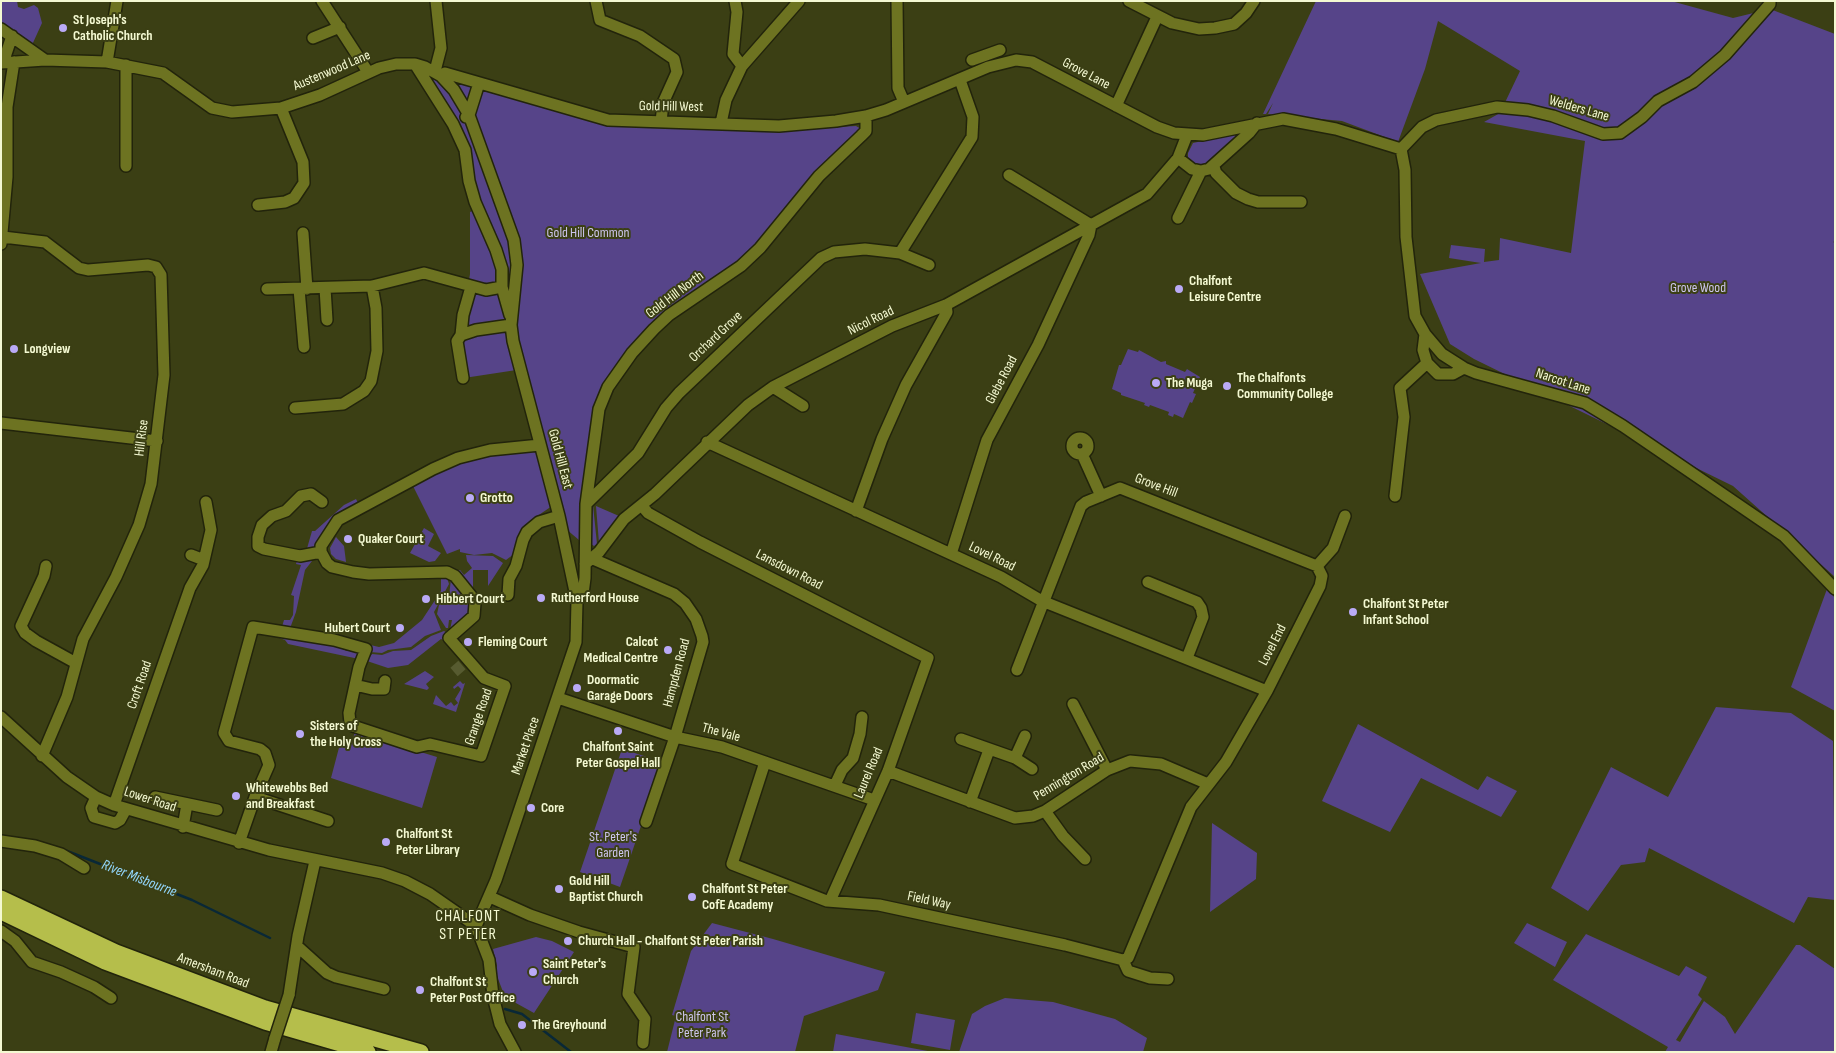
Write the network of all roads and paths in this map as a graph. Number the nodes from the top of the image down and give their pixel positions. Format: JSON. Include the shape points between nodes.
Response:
{"nodes":[{"id":1,"x":116,"y":1,"type":"edge"},
{"id":2,"x":322,"y":1,"type":"edge"},
{"id":3,"x":436,"y":1,"type":"edge"},
{"id":4,"x":596,"y":1,"type":"edge"},
{"id":5,"x":799,"y":1,"type":"edge"},
{"id":6,"x":896,"y":1,"type":"edge"},
{"id":7,"x":1129,"y":1,"type":"edge"},
{"id":8,"x":1254,"y":1,"type":"edge"},
{"id":9,"x":1770,"y":1,"type":"edge"},
{"id":10,"x":736,"y":7,"type":"edge"},
{"id":11,"x":1157,"y":17,"type":"junction"},
{"id":12,"x":340,"y":27,"type":"junction"},
{"id":13,"x":1,"y":29,"type":"edge"},
{"id":14,"x":12,"y":36,"type":"junction"},
{"id":15,"x":313,"y":38,"type":"dead end"},
{"id":16,"x":1000,"y":50,"type":"dead end"},
{"id":17,"x":45,"y":60,"type":"junction"},
{"id":18,"x":107,"y":62,"type":"junction"},
{"id":19,"x":981,"y":62,"type":"junction"},
{"id":20,"x":6,"y":63,"type":"edge"},
{"id":21,"x":415,"y":64,"type":"junction"},
{"id":22,"x":126,"y":65,"type":"junction"},
{"id":23,"x":742,"y":66,"type":"junction"},
{"id":24,"x":368,"y":72,"type":"junction"},
{"id":25,"x":438,"y":73,"type":"junction"},
{"id":26,"x":960,"y":80,"type":"junction"},
{"id":27,"x":479,"y":83,"type":"junction"},
{"id":28,"x":904,"y":102,"type":"junction"},
{"id":29,"x":4,"y":104,"type":"edge"},
{"id":30,"x":1116,"y":106,"type":"junction"},
{"id":31,"x":281,"y":108,"type":"junction"},
{"id":32,"x":469,"y":115,"type":"junction"},
{"id":33,"x":866,"y":116,"type":"junction"},
{"id":34,"x":661,"y":122,"type":"junction"},
{"id":35,"x":721,"y":123,"type":"junction"},
{"id":36,"x":1257,"y":123,"type":"junction"},
{"id":37,"x":453,"y":124,"type":"junction"},
{"id":38,"x":1187,"y":135,"type":"junction"},
{"id":39,"x":1400,"y":149,"type":"junction"},
{"id":40,"x":1178,"y":158,"type":"junction"},
{"id":41,"x":126,"y":166,"type":"dead end"},
{"id":42,"x":1214,"y":167,"type":"junction"},
{"id":43,"x":1201,"y":172,"type":"junction"},
{"id":44,"x":1009,"y":175,"type":"dead end"},
{"id":45,"x":4,"y":202,"type":"edge"},
{"id":46,"x":1301,"y":202,"type":"dead end"},
{"id":47,"x":258,"y":205,"type":"dead end"},
{"id":48,"x":1178,"y":218,"type":"dead end"},
{"id":49,"x":1091,"y":225,"type":"junction"},
{"id":50,"x":303,"y":233,"type":"dead end"},
{"id":51,"x":2,"y":240,"type":"edge"},
{"id":52,"x":900,"y":253,"type":"junction"},
{"id":53,"x":929,"y":265,"type":"dead end"},
{"id":54,"x":517,"y":278,"type":"junction"},
{"id":55,"x":372,"y":286,"type":"junction"},
{"id":56,"x":471,"y":287,"type":"junction"},
{"id":57,"x":502,"y":287,"type":"junction"},
{"id":58,"x":325,"y":288,"type":"junction"},
{"id":59,"x":267,"y":289,"type":"dead end"},
{"id":60,"x":303,"y":289,"type":"junction"},
{"id":61,"x":946,"y":305,"type":"junction"},
{"id":62,"x":327,"y":320,"type":"dead end"},
{"id":63,"x":511,"y":321,"type":"junction"},
{"id":64,"x":1425,"y":334,"type":"junction"},
{"id":65,"x":462,"y":335,"type":"junction"},
{"id":66,"x":304,"y":347,"type":"dead end"},
{"id":67,"x":1427,"y":363,"type":"junction"},
{"id":68,"x":1464,"y":368,"type":"junction"},
{"id":69,"x":463,"y":378,"type":"dead end"},
{"id":70,"x":773,"y":388,"type":"junction"},
{"id":71,"x":803,"y":406,"type":"dead end"},
{"id":72,"x":295,"y":408,"type":"dead end"},
{"id":73,"x":1,"y":423,"type":"edge"},
{"id":74,"x":158,"y":441,"type":"junction"},
{"id":75,"x":707,"y":442,"type":"junction"},
{"id":76,"x":540,"y":445,"type":"junction"},
{"id":77,"x":1082,"y":454,"type":"dead end"},
{"id":78,"x":1101,"y":496,"type":"junction"},
{"id":79,"x":1395,"y":496,"type":"dead end"},
{"id":80,"x":206,"y":502,"type":"dead end"},
{"id":81,"x":322,"y":502,"type":"dead end"},
{"id":82,"x":586,"y":504,"type":"junction"},
{"id":83,"x":642,"y":506,"type":"junction"},
{"id":84,"x":856,"y":511,"type":"junction"},
{"id":85,"x":559,"y":516,"type":"junction"},
{"id":86,"x":1345,"y":516,"type":"dead end"},
{"id":87,"x":564,"y":538,"type":"junction"},
{"id":88,"x":584,"y":546,"type":"junction"},
{"id":89,"x":321,"y":552,"type":"junction"},
{"id":90,"x":951,"y":554,"type":"junction"},
{"id":91,"x":191,"y":556,"type":"dead end"},
{"id":92,"x":204,"y":560,"type":"junction"},
{"id":93,"x":589,"y":562,"type":"junction"},
{"id":94,"x":46,"y":566,"type":"dead end"},
{"id":95,"x":1317,"y":566,"type":"junction"},
{"id":96,"x":1148,"y":582,"type":"dead end"},
{"id":97,"x":1835,"y":589,"type":"edge"},
{"id":98,"x":508,"y":595,"type":"dead end"},
{"id":99,"x":577,"y":601,"type":"junction"},
{"id":100,"x":1042,"y":601,"type":"junction"},
{"id":101,"x":925,"y":655,"type":"joint"},
{"id":102,"x":1187,"y":658,"type":"junction"},
{"id":103,"x":76,"y":663,"type":"junction"},
{"id":104,"x":1016,"y":670,"type":"dead end"},
{"id":105,"x":385,"y":681,"type":"dead end"},
{"id":106,"x":355,"y":684,"type":"junction"},
{"id":107,"x":1266,"y":691,"type":"junction"},
{"id":108,"x":558,"y":698,"type":"junction"},
{"id":109,"x":1073,"y":704,"type":"dead end"},
{"id":110,"x":862,"y":717,"type":"dead end"},
{"id":111,"x":4,"y":724,"type":"edge"},
{"id":112,"x":675,"y":736,"type":"junction"},
{"id":113,"x":1025,"y":736,"type":"dead end"},
{"id":114,"x":961,"y":738,"type":"dead end"},
{"id":115,"x":989,"y":750,"type":"junction"},
{"id":116,"x":42,"y":756,"type":"junction"},
{"id":117,"x":1015,"y":758,"type":"junction"},
{"id":118,"x":765,"y":762,"type":"junction"},
{"id":119,"x":1032,"y":769,"type":"dead end"},
{"id":120,"x":1107,"y":770,"type":"junction"},
{"id":121,"x":888,"y":771,"type":"junction"},
{"id":122,"x":1208,"y":784,"type":"junction"},
{"id":123,"x":835,"y":786,"type":"junction"},
{"id":124,"x":96,"y":797,"type":"junction"},
{"id":125,"x":155,"y":797,"type":"dead end"},
{"id":126,"x":254,"y":797,"type":"junction"},
{"id":127,"x":874,"y":800,"type":"junction"},
{"id":128,"x":970,"y":802,"type":"junction"},
{"id":129,"x":188,"y":804,"type":"junction"},
{"id":130,"x":114,"y":805,"type":"junction"},
{"id":131,"x":126,"y":810,"type":"junction"},
{"id":132,"x":217,"y":810,"type":"dead end"},
{"id":133,"x":1045,"y":811,"type":"junction"},
{"id":134,"x":328,"y":821,"type":"dead end"},
{"id":135,"x":646,"y":822,"type":"dead end"},
{"id":136,"x":183,"y":827,"type":"junction"},
{"id":137,"x":1,"y":841,"type":"edge"},
{"id":138,"x":239,"y":843,"type":"junction"},
{"id":139,"x":1085,"y":858,"type":"dead end"},
{"id":140,"x":315,"y":861,"type":"junction"},
{"id":141,"x":84,"y":868,"type":"dead end"},
{"id":142,"x":490,"y":897,"type":"junction"},
{"id":143,"x":1,"y":898,"type":"edge"},
{"id":144,"x":830,"y":901,"type":"junction"},
{"id":145,"x":1,"y":912,"type":"edge"},
{"id":146,"x":476,"y":926,"type":"junction"},
{"id":147,"x":1,"y":931,"type":"edge"},
{"id":148,"x":297,"y":946,"type":"junction"},
{"id":149,"x":1123,"y":960,"type":"junction"},
{"id":150,"x":1168,"y":979,"type":"dead end"},
{"id":151,"x":384,"y":989,"type":"dead end"},
{"id":152,"x":111,"y":998,"type":"dead end"},
{"id":153,"x":643,"y":1043,"type":"dead end"},
{"id":154,"x":272,"y":1052,"type":"edge"},
{"id":155,"x":368,"y":1052,"type":"edge"},
{"id":156,"x":421,"y":1052,"type":"edge"},
{"id":157,"x":515,"y":1052,"type":"edge"}],
"edges":[{"from":1,"to":18,"type":"street"},
{"from":2,"to":12,"type":"street"},
{"from":3,"to":25,"type":"street","via":[[441,48]]},
{"from":4,"to":34,"type":"street","via":[[600,20],[640,36],[674,59],[677,72],[663,103]]},
{"from":5,"to":23,"type":"street"},
{"from":6,"to":28,"type":"street","via":[[898,88]]},
{"from":7,"to":11,"type":"street"},
{"from":8,"to":11,"type":"street","via":[[1234,24],[1215,28],[1187,27]]},
{"from":9,"to":39,"type":"street","name":"Welders Lane","via":[[1725,55],[1694,82],[1658,101],[1620,133],[1603,134],[1553,116],[1497,107],[1436,120],[1422,127]]},
{"from":10,"to":23,"type":"street","via":[[733,54]]},
{"from":11,"to":30,"type":"street"},
{"from":12,"to":15,"type":"street"},
{"from":12,"to":24,"type":"street"},
{"from":13,"to":14,"type":"street"},
{"from":14,"to":17,"type":"street"},
{"from":14,"to":20,"type":"street"},
{"from":16,"to":19,"type":"street"},
{"from":17,"to":18,"type":"street","name":"Austenwood Lane"},
{"from":17,"to":20,"type":"street","name":"Austenwood Lane"},
{"from":18,"to":22,"type":"street","name":"Austenwood Lane"},
{"from":19,"to":26,"type":"street","name":"Grove Lane"},
{"from":19,"to":30,"type":"street","name":"Grove Lane","via":[[1032,62]]},
{"from":20,"to":29,"type":"street"},
{"from":21,"to":24,"type":"street","name":"Austenwood Lane","via":[[396,64]]},
{"from":21,"to":25,"type":"street","name":"Austenwood Lane"},
{"from":21,"to":37,"type":"street"},
{"from":22,"to":31,"type":"street","name":"Austenwood Lane","via":[[163,73],[212,108],[232,112]]},
{"from":22,"to":41,"type":"street"},
{"from":23,"to":35,"type":"street","via":[[726,100]]},
{"from":24,"to":31,"type":"street","name":"Austenwood Lane","via":[[320,95]]},
{"from":25,"to":27,"type":"street","name":"Gold Hill West"},
{"from":25,"to":32,"type":"street","name":"Gold Hill East","via":[[454,90]]},
{"from":26,"to":28,"type":"street","name":"Grove Lane"},
{"from":26,"to":52,"type":"street","via":[[973,117],[972,137]]},
{"from":27,"to":32,"type":"street"},
{"from":27,"to":34,"type":"street","name":"Gold Hill West","via":[[608,120]]},
{"from":28,"to":33,"type":"street","name":"Gold Hill West"},
{"from":29,"to":45,"type":"street"},
{"from":30,"to":38,"type":"street","name":"Grove Lane","via":[[1157,127]]},
{"from":31,"to":47,"type":"street","via":[[303,162],[304,183],[294,198]]},
{"from":32,"to":37,"type":"street"},
{"from":32,"to":54,"type":"street","name":"Gold Hill East","via":[[512,233]]},
{"from":33,"to":35,"type":"street","name":"Gold Hill West","via":[[836,122],[779,126]]},
{"from":33,"to":82,"type":"street","name":"Gold Hill North","via":[[866,131],[862,136],[819,176],[760,248],[741,266],[669,315],[628,359],[608,387],[599,409]]},
{"from":34,"to":35,"type":"street","name":"Gold Hill West"},
{"from":36,"to":38,"type":"street","name":"Grove Lane"},
{"from":36,"to":39,"type":"street","name":"Grove Lane","via":[[1283,119],[1336,129]]},
{"from":36,"to":42,"type":"street"},
{"from":37,"to":57,"type":"street","via":[[465,150],[468,181],[475,202],[502,269]]},
{"from":38,"to":40,"type":"street","name":"Nicol Road"},
{"from":39,"to":64,"type":"street","name":"Narcot Lane","via":[[1405,170],[1409,280],[1415,316]]},
{"from":40,"to":43,"type":"street"},
{"from":40,"to":49,"type":"street","name":"Nicol Road","via":[[1147,194]]},
{"from":42,"to":43,"type":"street"},
{"from":42,"to":46,"type":"street","via":[[1236,193],[1248,199]]},
{"from":43,"to":48,"type":"street"},
{"from":44,"to":49,"type":"street"},
{"from":45,"to":51,"type":"street"},
{"from":49,"to":61,"type":"street","name":"Nicol Road"},
{"from":49,"to":90,"type":"street","name":"Glebe Road","via":[[1038,345],[987,440]]},
{"from":50,"to":60,"type":"street"},
{"from":51,"to":74,"type":"street","name":"Hill Rise","via":[[45,242],[79,268],[88,270],[148,265],[160,270],[164,375]]},
{"from":52,"to":53,"type":"street","name":"Orchard Grove"},
{"from":52,"to":82,"type":"street","name":"Orchard Grove","via":[[865,249],[834,252],[821,258],[679,393],[638,453]]},
{"from":54,"to":57,"type":"street"},
{"from":54,"to":63,"type":"street","name":"Gold Hill East"},
{"from":55,"to":56,"type":"street","via":[[424,273]]},
{"from":55,"to":58,"type":"street"},
{"from":55,"to":72,"type":"street","via":[[377,351],[371,381],[364,391],[343,404]]},
{"from":56,"to":57,"type":"street","via":[[486,290]]},
{"from":56,"to":65,"type":"street","via":[[463,315]]},
{"from":57,"to":63,"type":"street"},
{"from":58,"to":60,"type":"street"},
{"from":58,"to":62,"type":"street"},
{"from":59,"to":60,"type":"street"},
{"from":60,"to":66,"type":"street"},
{"from":61,"to":70,"type":"street","name":"Nicol Road","via":[[892,326]]},
{"from":61,"to":84,"type":"street","via":[[948,312],[906,385],[882,439]]},
{"from":63,"to":65,"type":"street"},
{"from":63,"to":76,"type":"street","name":"Gold Hill East"},
{"from":64,"to":67,"type":"street","via":[[1423,350]]},
{"from":64,"to":68,"type":"street","name":"Narcot Lane","via":[[1442,354]]},
{"from":65,"to":69,"type":"street","via":[[457,341]]},
{"from":67,"to":68,"type":"street","via":[[1438,374],[1453,374]]},
{"from":67,"to":79,"type":"street","via":[[1400,388],[1404,417]]},
{"from":68,"to":97,"type":"street","name":"Narcot Lane","via":[[1585,404],[1608,417],[1784,536]]},
{"from":70,"to":71,"type":"street"},
{"from":70,"to":75,"type":"street","name":"Nicol Road","via":[[748,405]]},
{"from":73,"to":74,"type":"street"},
{"from":74,"to":103,"type":"street","name":"Hill Rise","via":[[151,484],[139,524],[116,577],[83,639]]},
{"from":75,"to":83,"type":"street","name":"Nicol Road"},
{"from":75,"to":84,"type":"street","name":"Lovel Road"},
{"from":76,"to":85,"type":"street","name":"Gold Hill East"},
{"from":76,"to":89,"type":"street","via":[[490,450],[458,458],[433,469],[338,520],[324,540]]},
{"from":77,"to":78,"type":"street"},
{"from":78,"to":95,"type":"street","name":"Grove Hill","via":[[1120,488]]},
{"from":78,"to":100,"type":"street","name":"Grove Hill","via":[[1081,506]]},
{"from":80,"to":92,"type":"street","name":"Croft Road","via":[[211,530]]},
{"from":81,"to":89,"type":"street","via":[[311,494],[301,496],[262,525],[258,537],[258,546],[264,549],[300,556]]},
{"from":82,"to":88,"type":"street","name":"Gold Hill North"},
{"from":83,"to":93,"type":"street","name":"Nicol Road","via":[[618,524]]},
{"from":83,"to":101,"type":"street","name":"Lansdown Road","via":[[648,513],[700,542]]},
{"from":84,"to":90,"type":"street","name":"Lovel Road"},
{"from":85,"to":87,"type":"street","name":"Gold Hill East"},
{"from":85,"to":98,"type":"street","via":[[539,522],[527,532],[509,579]]},
{"from":86,"to":95,"type":"street","via":[[1334,548]]},
{"from":87,"to":88,"type":"street"},
{"from":87,"to":99,"type":"street","name":"Gold Hill East"},
{"from":88,"to":93,"type":"street","name":"Gold Hill North"},
{"from":89,"to":106,"type":"street","name":"Grange Road","via":[[332,566],[353,572],[446,572],[455,576],[472,597],[475,610],[470,621],[449,638],[484,678],[505,686],[481,756],[430,744],[417,747],[353,726],[348,719]]},
{"from":90,"to":100,"type":"street","name":"Lovel Road","via":[[1001,577]]},
{"from":91,"to":92,"type":"street"},
{"from":92,"to":130,"type":"street","name":"Croft Road","via":[[186,596]]},
{"from":93,"to":99,"type":"street","name":"Gold Hill North","via":[[583,594]]},
{"from":93,"to":112,"type":"street","name":"Hampden Road","via":[[674,594],[696,619],[703,642]]},
{"from":94,"to":103,"type":"street","via":[[21,626],[36,641]]},
{"from":95,"to":107,"type":"street","name":"Lovel End","via":[[1322,576],[1320,586]]},
{"from":96,"to":102,"type":"street","via":[[1198,602],[1203,617]]},
{"from":99,"to":108,"type":"street","name":"Market Place","via":[[576,642]]},
{"from":100,"to":102,"type":"street","name":"Lovel Road"},
{"from":100,"to":104,"type":"street","name":"Grove Hill"},
{"from":101,"to":121,"type":"street","name":"Laurel Road","via":[[928,663]]},
{"from":102,"to":107,"type":"street","name":"Lovel Road"},
{"from":103,"to":116,"type":"street","name":"Hill Rise","via":[[67,697]]},
{"from":105,"to":106,"type":"street","via":[[384,689]]},
{"from":106,"to":126,"type":"street","name":"Grange Road","via":[[366,652],[364,647],[253,627],[224,733],[228,741],[260,749],[268,758],[267,771]]},
{"from":107,"to":122,"type":"street","name":"Lovel End","via":[[1226,762]]},
{"from":108,"to":112,"type":"street","name":"The Vale"},
{"from":108,"to":142,"type":"street","name":"Market Place"},
{"from":109,"to":120,"type":"street"},
{"from":110,"to":123,"type":"street","via":[[853,758],[842,770]]},
{"from":111,"to":116,"type":"street","name":"Lower Road"},
{"from":112,"to":118,"type":"street","name":"The Vale"},
{"from":112,"to":135,"type":"street","name":"Hampden Road"},
{"from":113,"to":117,"type":"street"},
{"from":114,"to":115,"type":"street"},
{"from":115,"to":117,"type":"street"},
{"from":115,"to":128,"type":"street"},
{"from":116,"to":124,"type":"street","name":"Lower Road"},
{"from":117,"to":119,"type":"street"},
{"from":118,"to":123,"type":"street","name":"The Vale"},
{"from":118,"to":144,"type":"street","name":"Field Way","via":[[732,864]]},
{"from":120,"to":122,"type":"street","name":"Pennington Road","via":[[1130,761],[1161,764]]},
{"from":120,"to":133,"type":"street","name":"Pennington Road"},
{"from":121,"to":127,"type":"street","name":"Laurel Road"},
{"from":121,"to":128,"type":"street","name":"Pennington Road"},
{"from":122,"to":149,"type":"street","name":"Lovel End","via":[[1191,808],[1128,958]]},
{"from":123,"to":127,"type":"street","name":"The Vale"},
{"from":124,"to":130,"type":"street","name":"Lower Road"},
{"from":124,"to":131,"type":"street","via":[[91,808],[94,817],[115,823]]},
{"from":125,"to":129,"type":"street"},
{"from":126,"to":134,"type":"street"},
{"from":126,"to":138,"type":"street","name":"Grange Road"},
{"from":127,"to":144,"type":"street","name":"Laurel Road"},
{"from":128,"to":133,"type":"street","name":"Pennington Road","via":[[1015,818]]},
{"from":129,"to":132,"type":"street"},
{"from":129,"to":136,"type":"street"},
{"from":130,"to":131,"type":"street","name":"Lower Road"},
{"from":131,"to":136,"type":"street","name":"Lower Road"},
{"from":133,"to":139,"type":"street"},
{"from":136,"to":138,"type":"street","name":"Lower Road"},
{"from":137,"to":141,"type":"street","via":[[61,854]]},
{"from":138,"to":140,"type":"street","name":"Lower Road"},
{"from":140,"to":146,"type":"street","name":"Lower Road","via":[[382,873],[404,881],[430,894]]},
{"from":140,"to":148,"type":"street"},
{"from":142,"to":146,"type":"street","name":"Market Place"},
{"from":142,"to":153,"type":"street","via":[[572,930],[634,947],[628,994],[645,1019]]},
{"from":143,"to":156,"type":"highway","name":"Amersham Road","via":[[116,952],[265,1008]]},
{"from":144,"to":149,"type":"street","name":"Field Way","via":[[879,905]]},
{"from":145,"to":155,"type":"highway","name":"Amersham Road","via":[[105,962],[265,1022]]},
{"from":146,"to":157,"type":"street","via":[[489,960],[500,1024]]},
{"from":147,"to":152,"type":"street","via":[[15,941],[32,962],[94,987]]},
{"from":148,"to":151,"type":"street","via":[[332,975]]},
{"from":148,"to":154,"type":"street","bridge":true,"via":[[289,995]]},
{"from":149,"to":150,"type":"street","via":[[1128,970],[1150,978]]}]}
